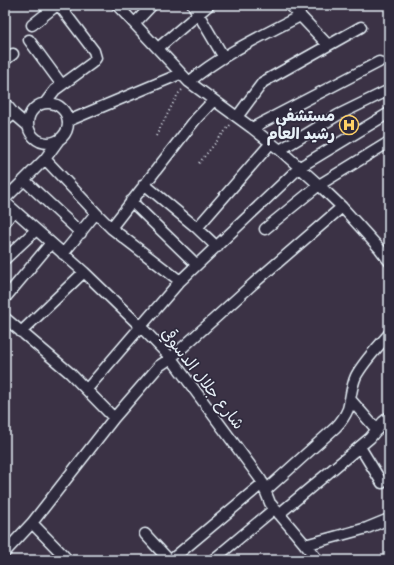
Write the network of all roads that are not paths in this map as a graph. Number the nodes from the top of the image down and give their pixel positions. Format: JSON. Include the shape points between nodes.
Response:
{"nodes":[{"id":1,"x":58,"y":5,"type":"edge"},
{"id":2,"x":117,"y":5,"type":"edge"},
{"id":3,"x":152,"y":5,"type":"edge"},
{"id":4,"x":209,"y":5,"type":"edge"},
{"id":5,"x":290,"y":5,"type":"edge"},
{"id":6,"x":195,"y":10,"type":"edge"},
{"id":7,"x":300,"y":16,"type":"junction"},
{"id":8,"x":135,"y":23,"type":"junction"},
{"id":9,"x":32,"y":25,"type":"dead end"},
{"id":10,"x":361,"y":26,"type":"dead end"},
{"id":11,"x":29,"y":40,"type":"dead end"},
{"id":12,"x":328,"y":46,"type":"junction"},
{"id":13,"x":158,"y":48,"type":"junction"},
{"id":14,"x":223,"y":56,"type":"junction"},
{"id":15,"x":379,"y":62,"type":"dead end"},
{"id":16,"x":180,"y":74,"type":"junction"},
{"id":17,"x":189,"y":82,"type":"junction"},
{"id":18,"x":62,"y":85,"type":"junction"},
{"id":19,"x":385,"y":92,"type":"dead end"},
{"id":20,"x":213,"y":101,"type":"junction"},
{"id":21,"x":5,"y":102,"type":"edge"},
{"id":22,"x":44,"y":103,"type":"junction"},
{"id":23,"x":389,"y":113,"type":"edge"},
{"id":24,"x":14,"y":114,"type":"junction"},
{"id":25,"x":237,"y":117,"type":"junction"},
{"id":26,"x":5,"y":121,"type":"edge"},
{"id":27,"x":68,"y":121,"type":"junction"},
{"id":28,"x":28,"y":126,"type":"junction"},
{"id":29,"x":252,"y":128,"type":"junction"},
{"id":30,"x":58,"y":141,"type":"junction"},
{"id":31,"x":389,"y":142,"type":"edge"},
{"id":32,"x":271,"y":143,"type":"junction"},
{"id":33,"x":280,"y":150,"type":"junction"},
{"id":34,"x":45,"y":160,"type":"junction"},
{"id":35,"x":300,"y":167,"type":"junction"},
{"id":36,"x":24,"y":180,"type":"junction"},
{"id":37,"x":144,"y":184,"type":"junction"},
{"id":38,"x":319,"y":185,"type":"junction"},
{"id":39,"x":5,"y":199,"type":"edge"},
{"id":40,"x":131,"y":201,"type":"junction"},
{"id":41,"x":5,"y":202,"type":"edge"},
{"id":42,"x":342,"y":207,"type":"junction"},
{"id":43,"x":14,"y":210,"type":"junction"},
{"id":44,"x":96,"y":213,"type":"junction"},
{"id":45,"x":5,"y":222,"type":"edge"},
{"id":46,"x":111,"y":228,"type":"junction"},
{"id":47,"x":197,"y":228,"type":"junction"},
{"id":48,"x":265,"y":229,"type":"dead end"},
{"id":49,"x":36,"y":230,"type":"junction"},
{"id":50,"x":81,"y":233,"type":"junction"},
{"id":51,"x":51,"y":244,"type":"junction"},
{"id":52,"x":217,"y":247,"type":"junction"},
{"id":53,"x":385,"y":247,"type":"edge"},
{"id":54,"x":63,"y":254,"type":"junction"},
{"id":55,"x":5,"y":259,"type":"edge"},
{"id":56,"x":389,"y":261,"type":"edge"},
{"id":57,"x":197,"y":265,"type":"junction"},
{"id":58,"x":84,"y":272,"type":"junction"},
{"id":59,"x":180,"y":282,"type":"junction"},
{"id":60,"x":5,"y":298,"type":"edge"},
{"id":61,"x":5,"y":318,"type":"edge"},
{"id":62,"x":141,"y":327,"type":"junction"},
{"id":63,"x":21,"y":332,"type":"junction"},
{"id":64,"x":389,"y":334,"type":"edge"},
{"id":65,"x":171,"y":358,"type":"junction"},
{"id":66,"x":87,"y":389,"type":"junction"},
{"id":67,"x":350,"y":399,"type":"junction"},
{"id":68,"x":389,"y":417,"type":"edge"},
{"id":69,"x":114,"y":418,"type":"junction"},
{"id":70,"x":377,"y":430,"type":"junction"},
{"id":71,"x":360,"y":447,"type":"junction"},
{"id":72,"x":382,"y":483,"type":"dead end"},
{"id":73,"x":264,"y":487,"type":"junction"},
{"id":74,"x":277,"y":511,"type":"junction"},
{"id":75,"x":389,"y":519,"type":"edge"},
{"id":76,"x":32,"y":522,"type":"junction"},
{"id":77,"x":145,"y":534,"type":"dead end"},
{"id":78,"x":306,"y":545,"type":"junction"},
{"id":79,"x":5,"y":552,"type":"edge"},
{"id":80,"x":68,"y":560,"type":"edge"},
{"id":81,"x":170,"y":560,"type":"edge"},
{"id":82,"x":213,"y":560,"type":"edge"},
{"id":83,"x":318,"y":560,"type":"edge"}],
"edges":[{"from":1,"to":9,"type":"street"},
{"from":1,"to":18,"type":"street","via":[[96,54],[92,63]]},
{"from":2,"to":8,"type":"street"},
{"from":3,"to":8,"type":"street"},
{"from":4,"to":6,"type":"street"},
{"from":5,"to":7,"type":"street"},
{"from":6,"to":13,"type":"street"},
{"from":6,"to":14,"type":"street"},
{"from":7,"to":12,"type":"street"},
{"from":7,"to":14,"type":"street"},
{"from":8,"to":13,"type":"street"},
{"from":10,"to":12,"type":"street"},
{"from":11,"to":18,"type":"street"},
{"from":12,"to":25,"type":"street","via":[[263,82]]},
{"from":13,"to":16,"type":"street"},
{"from":14,"to":17,"type":"street"},
{"from":15,"to":29,"type":"street"},
{"from":16,"to":17,"type":"street"},
{"from":16,"to":27,"type":"street"},
{"from":17,"to":20,"type":"street"},
{"from":18,"to":22,"type":"street"},
{"from":19,"to":33,"type":"street","via":[[338,115]]},
{"from":20,"to":25,"type":"street"},
{"from":20,"to":37,"type":"street"},
{"from":21,"to":24,"type":"street"},
{"from":22,"to":27,"type":"street","via":[[60,107]]},
{"from":22,"to":28,"type":"street","via":[[31,112]]},
{"from":23,"to":35,"type":"street"},
{"from":24,"to":26,"type":"street"},
{"from":24,"to":28,"type":"street"},
{"from":25,"to":29,"type":"street"},
{"from":27,"to":30,"type":"street","via":[[66,132]]},
{"from":28,"to":30,"type":"street","via":[[32,136],[42,143]]},
{"from":29,"to":32,"type":"street"},
{"from":30,"to":34,"type":"street"},
{"from":31,"to":38,"type":"street"},
{"from":32,"to":33,"type":"street"},
{"from":32,"to":47,"type":"street"},
{"from":33,"to":35,"type":"street"},
{"from":34,"to":36,"type":"street"},
{"from":34,"to":44,"type":"street"},
{"from":35,"to":38,"type":"street"},
{"from":35,"to":52,"type":"street"},
{"from":36,"to":39,"type":"street"},
{"from":36,"to":50,"type":"street"},
{"from":37,"to":40,"type":"street"},
{"from":37,"to":47,"type":"street"},
{"from":38,"to":42,"type":"street"},
{"from":38,"to":48,"type":"street"},
{"from":40,"to":46,"type":"street"},
{"from":40,"to":57,"type":"street"},
{"from":41,"to":43,"type":"street","name":"شارع جلال الدسوقي"},
{"from":42,"to":53,"type":"street"},
{"from":42,"to":65,"type":"street"},
{"from":43,"to":45,"type":"street"},
{"from":43,"to":49,"type":"street","name":"شارع جلال الدسوقي"},
{"from":44,"to":46,"type":"street"},
{"from":44,"to":50,"type":"street"},
{"from":46,"to":59,"type":"street"},
{"from":47,"to":52,"type":"street"},
{"from":49,"to":51,"type":"street","name":"شارع جلال الدسوقي"},
{"from":49,"to":55,"type":"street"},
{"from":50,"to":54,"type":"street"},
{"from":51,"to":54,"type":"street","name":"شارع جلال الدسوقي"},
{"from":51,"to":60,"type":"street"},
{"from":52,"to":57,"type":"street"},
{"from":53,"to":56,"type":"street"},
{"from":54,"to":58,"type":"street","name":"شارع جلال الدسوقي"},
{"from":57,"to":59,"type":"street"},
{"from":58,"to":62,"type":"street","name":"شارع جلال الدسوقي"},
{"from":58,"to":63,"type":"street"},
{"from":59,"to":62,"type":"street"},
{"from":61,"to":63,"type":"street"},
{"from":62,"to":65,"type":"street","name":"شارع جلال الدسوقي"},
{"from":62,"to":66,"type":"street"},
{"from":63,"to":66,"type":"street"},
{"from":64,"to":67,"type":"street","via":[[363,365],[354,381]]},
{"from":65,"to":69,"type":"street","via":[[159,366]]},
{"from":65,"to":73,"type":"street","name":"شارع جلال الدسوقي"},
{"from":66,"to":69,"type":"street"},
{"from":67,"to":70,"type":"street"},
{"from":67,"to":73,"type":"street","via":[[348,409],[336,428]]},
{"from":68,"to":70,"type":"street"},
{"from":69,"to":76,"type":"street"},
{"from":70,"to":71,"type":"street"},
{"from":71,"to":72,"type":"street"},
{"from":71,"to":74,"type":"street"},
{"from":73,"to":74,"type":"street","name":"شارع جلال الدسوقي","via":[[267,498]]},
{"from":73,"to":81,"type":"street"},
{"from":74,"to":78,"type":"street","name":"شارع جلال الدسوقي"},
{"from":74,"to":82,"type":"street"},
{"from":75,"to":78,"type":"street","via":[[367,528]]},
{"from":76,"to":79,"type":"street"},
{"from":76,"to":80,"type":"street"},
{"from":77,"to":81,"type":"street"},
{"from":78,"to":83,"type":"street","name":"شارع جلال الدسوقي"}]}
